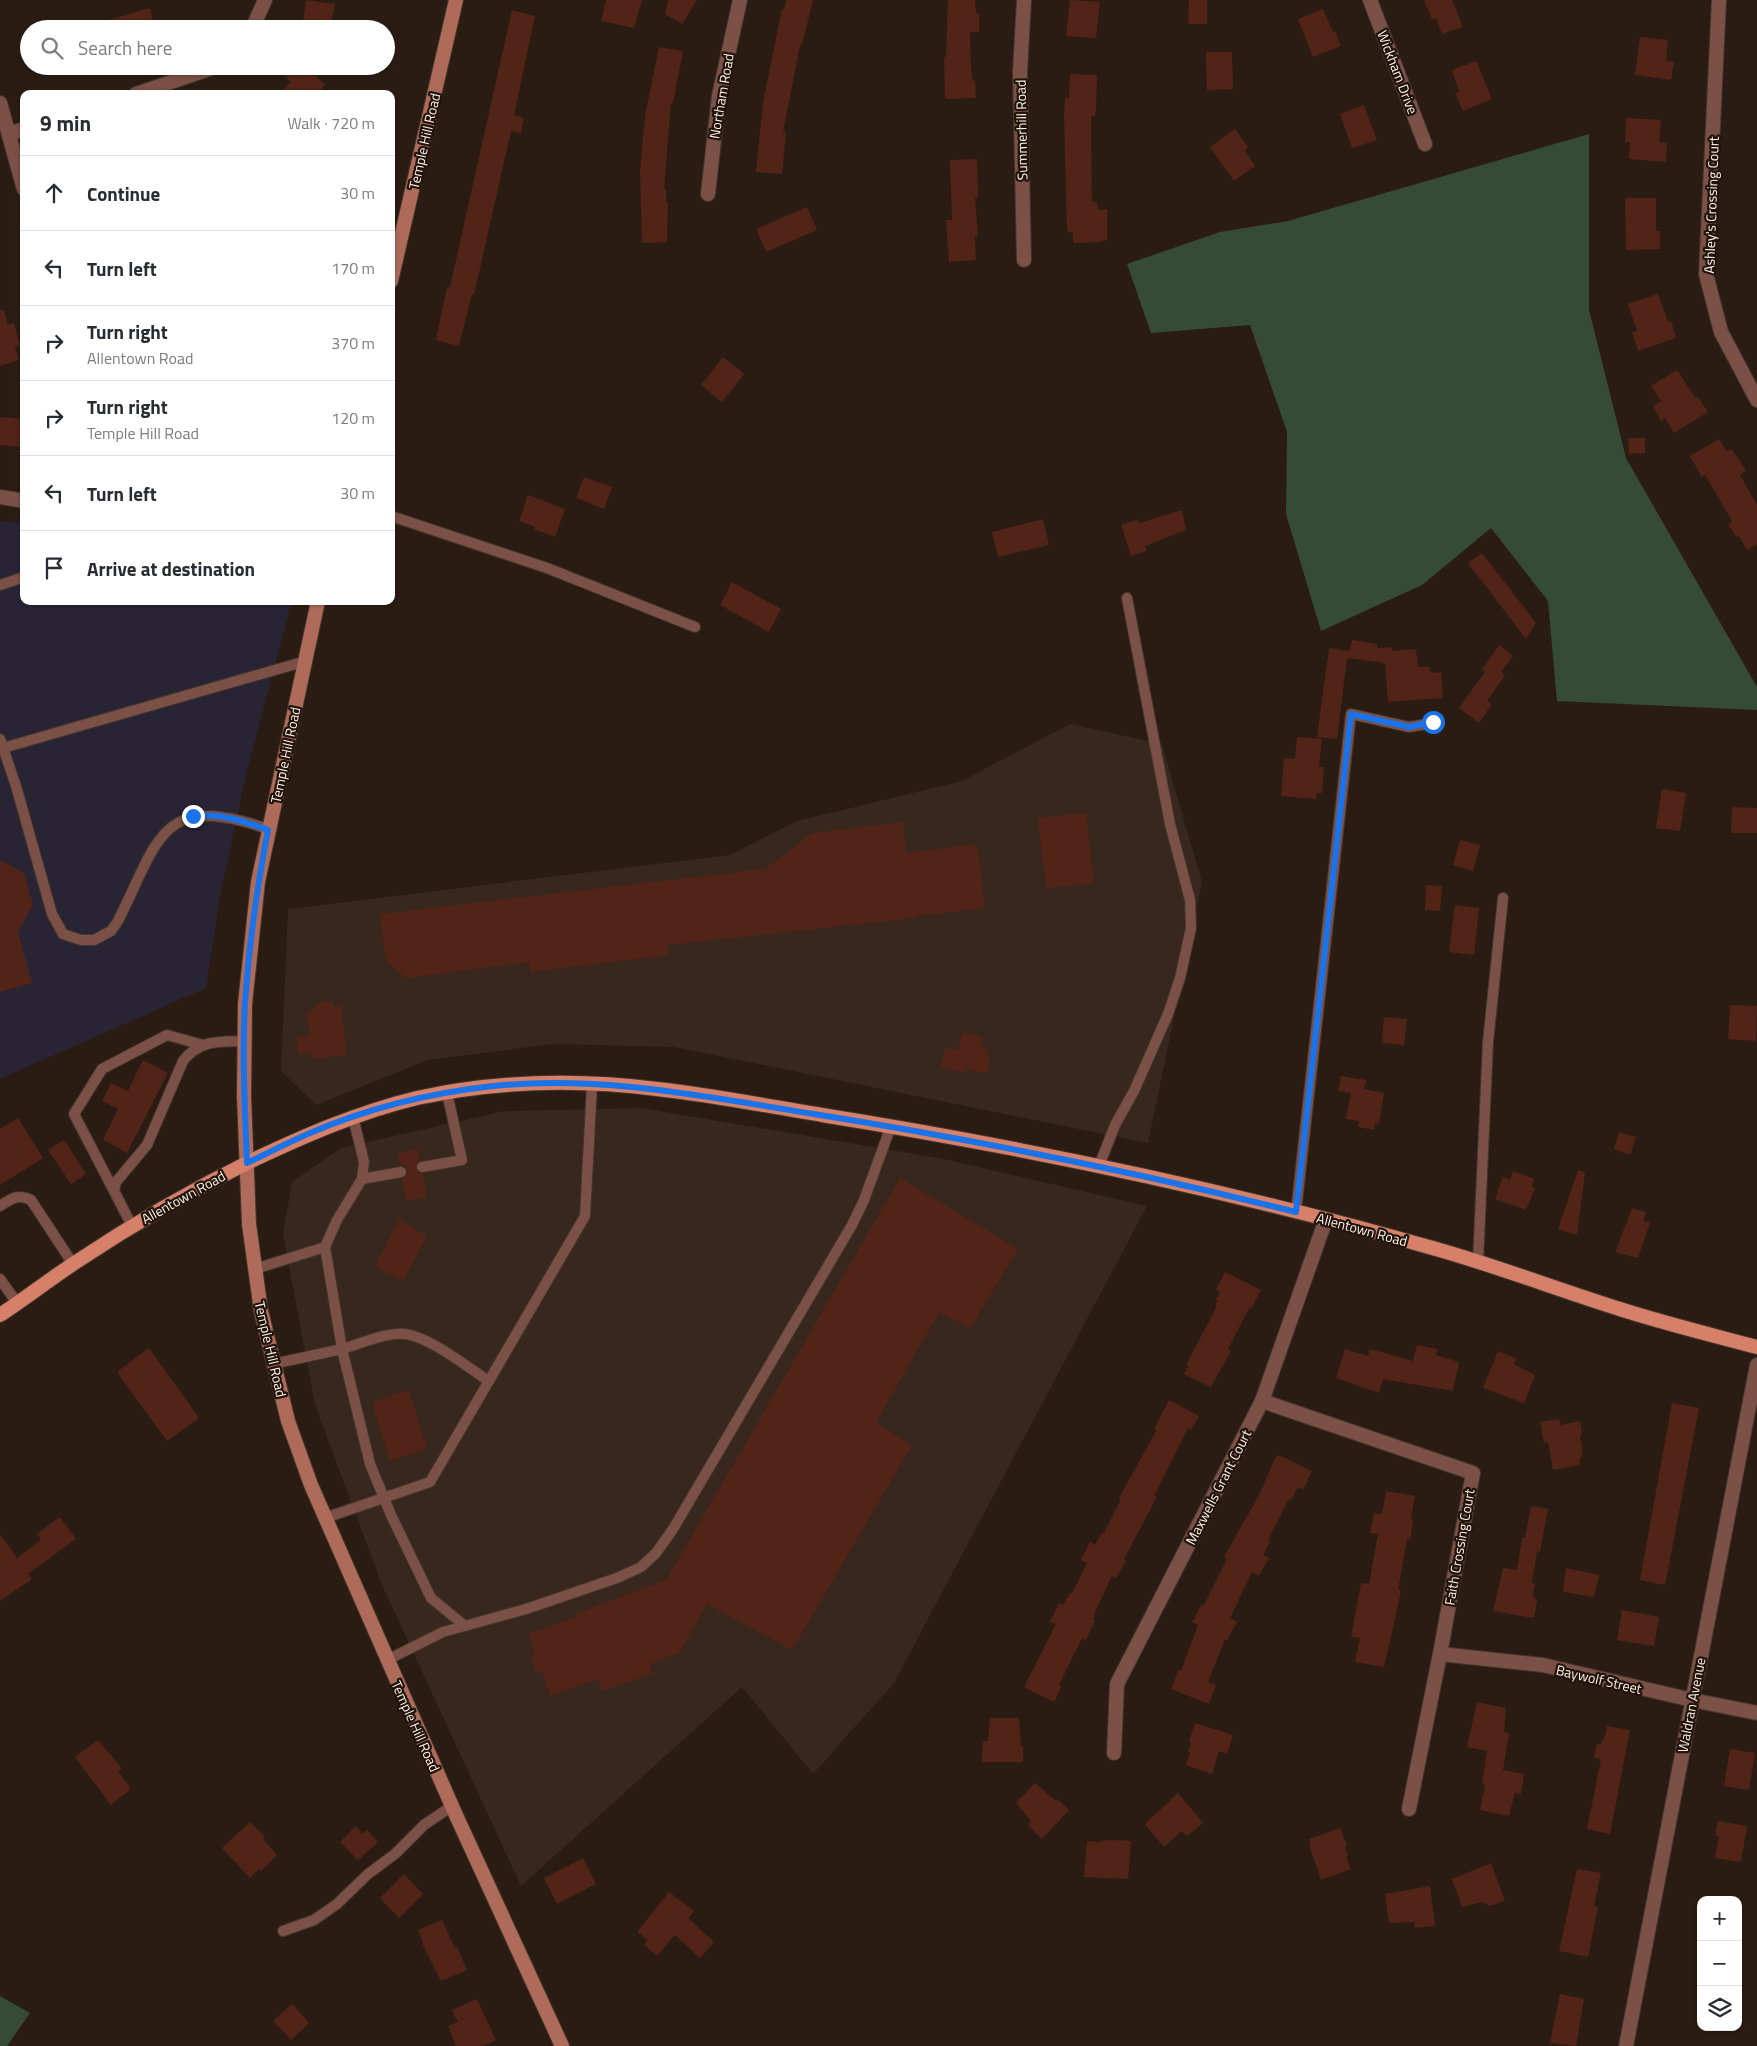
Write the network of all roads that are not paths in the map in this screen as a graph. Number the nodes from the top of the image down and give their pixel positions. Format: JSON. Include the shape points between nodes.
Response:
{"nodes":[{"id":1,"x":265,"y":0,"type":"edge"},
{"id":2,"x":456,"y":0,"type":"edge"},
{"id":3,"x":740,"y":0,"type":"edge"},
{"id":4,"x":1024,"y":0,"type":"edge"},
{"id":5,"x":1370,"y":0,"type":"edge"},
{"id":6,"x":1719,"y":0,"type":"edge"},
{"id":7,"x":256,"y":20,"type":"edge"},
{"id":8,"x":192,"y":75,"type":"edge"},
{"id":9,"x":148,"y":90,"type":"edge"},
{"id":10,"x":0,"y":103,"type":"edge"},
{"id":11,"x":20,"y":130,"type":"edge"},
{"id":12,"x":9,"y":134,"type":"junction"},
{"id":13,"x":1425,"y":144,"type":"dead end"},
{"id":14,"x":20,"y":174,"type":"edge"},
{"id":15,"x":708,"y":194,"type":"dead end"},
{"id":16,"x":1024,"y":260,"type":"dead end"},
{"id":17,"x":395,"y":264,"type":"edge"},
{"id":18,"x":1757,"y":400,"type":"edge"},
{"id":19,"x":0,"y":497,"type":"edge"},
{"id":20,"x":20,"y":500,"type":"edge"},
{"id":21,"x":395,"y":517,"type":"edge"},
{"id":22,"x":20,"y":579,"type":"edge"},
{"id":23,"x":0,"y":585,"type":"edge"},
{"id":24,"x":1127,"y":598,"type":"dead end"},
{"id":25,"x":317,"y":605,"type":"edge"},
{"id":26,"x":695,"y":627,"type":"dead end"},
{"id":27,"x":306,"y":661,"type":"junction"},
{"id":28,"x":1433,"y":722,"type":"dead end"},
{"id":29,"x":1,"y":744,"type":"edge"},
{"id":30,"x":268,"y":830,"type":"junction"},
{"id":31,"x":1503,"y":898,"type":"dead end"},
{"id":32,"x":245,"y":1041,"type":"junction"},
{"id":33,"x":203,"y":1045,"type":"junction"},
{"id":34,"x":592,"y":1085,"type":"junction"},
{"id":35,"x":447,"y":1093,"type":"junction"},
{"id":36,"x":353,"y":1117,"type":"junction"},
{"id":37,"x":891,"y":1126,"type":"junction"},
{"id":38,"x":247,"y":1163,"type":"junction"},
{"id":39,"x":1099,"y":1166,"type":"junction"},
{"id":40,"x":422,"y":1168,"type":"dead end"},
{"id":41,"x":401,"y":1172,"type":"dead end"},
{"id":42,"x":362,"y":1179,"type":"junction"},
{"id":43,"x":114,"y":1191,"type":"junction"},
{"id":44,"x":0,"y":1206,"type":"edge"},
{"id":45,"x":1296,"y":1212,"type":"junction"},
{"id":46,"x":1326,"y":1219,"type":"junction"},
{"id":47,"x":132,"y":1226,"type":"junction"},
{"id":48,"x":324,"y":1246,"type":"junction"},
{"id":49,"x":1478,"y":1262,"type":"junction"},
{"id":50,"x":73,"y":1264,"type":"junction"},
{"id":51,"x":255,"y":1269,"type":"junction"},
{"id":52,"x":0,"y":1279,"type":"edge"},
{"id":53,"x":17,"y":1303,"type":"junction"},
{"id":54,"x":0,"y":1315,"type":"edge"},
{"id":55,"x":1757,"y":1347,"type":"edge"},
{"id":56,"x":342,"y":1349,"type":"junction"},
{"id":57,"x":273,"y":1364,"type":"junction"},
{"id":58,"x":1757,"y":1365,"type":"edge"},
{"id":59,"x":489,"y":1382,"type":"junction"},
{"id":60,"x":1262,"y":1401,"type":"junction"},
{"id":61,"x":384,"y":1499,"type":"junction"},
{"id":62,"x":325,"y":1518,"type":"junction"},
{"id":63,"x":465,"y":1626,"type":"junction"},
{"id":64,"x":1440,"y":1654,"type":"junction"},
{"id":65,"x":387,"y":1660,"type":"junction"},
{"id":66,"x":1692,"y":1700,"type":"junction"},
{"id":67,"x":1757,"y":1713,"type":"edge"},
{"id":68,"x":1114,"y":1753,"type":"dead end"},
{"id":69,"x":452,"y":1806,"type":"junction"},
{"id":70,"x":1409,"y":1809,"type":"dead end"},
{"id":71,"x":283,"y":1931,"type":"dead end"},
{"id":72,"x":562,"y":2046,"type":"edge"},
{"id":73,"x":1626,"y":2046,"type":"edge"}],
"edges":[{"from":1,"to":7,"type":"street"},
{"from":2,"to":17,"type":"main road","name":"Temple Hill Road"},
{"from":3,"to":15,"type":"street","name":"Northam Road","via":[[719,96]]},
{"from":4,"to":16,"type":"street","name":"Summerhill Road","via":[[1020,72]]},
{"from":5,"to":13,"type":"street","name":"Wickham Drive"},
{"from":6,"to":18,"type":"street","name":"Ashley's Crossing Court","via":[[1706,274],[1721,332]]},
{"from":8,"to":9,"type":"street"},
{"from":10,"to":12,"type":"street"},
{"from":11,"to":12,"type":"street"},
{"from":12,"to":14,"type":"street"},
{"from":19,"to":20,"type":"street"},
{"from":21,"to":26,"type":"lane","via":[[547,568]]},
{"from":22,"to":23,"type":"lane"},
{"from":24,"to":39,"type":"lane","via":[[1170,824],[1190,900],[1191,928],[1168,1014]]},
{"from":25,"to":27,"type":"main road","name":"Temple Hill Road"},
{"from":27,"to":29,"type":"lane"},
{"from":27,"to":30,"type":"main road","name":"Temple Hill Road"},
{"from":28,"to":45,"type":"lane","via":[[1409,727],[1351,714]]},
{"from":29,"to":30,"type":"lane","via":[[52,914],[63,934],[72,938],[94,940],[111,931],[158,841],[174,823],[193,816],[215,816],[244,821]]},
{"from":30,"to":32,"type":"main road","name":"Temple Hill Road","via":[[251,936]]},
{"from":31,"to":49,"type":"lane","via":[[1488,1042]]},
{"from":32,"to":33,"type":"lane","via":[[208,1042]]},
{"from":32,"to":38,"type":"main road","name":"Temple Hill Road"},
{"from":33,"to":43,"type":"lane","via":[[191,1050],[183,1061],[147,1145],[116,1182]]},
{"from":33,"to":43,"type":"lane","via":[[167,1035],[102,1070],[74,1114]]},
{"from":34,"to":35,"type":"main road","name":"Allentown Road","via":[[512,1085]]},
{"from":34,"to":37,"type":"main road","name":"Allentown Road","via":[[660,1089]]},
{"from":34,"to":59,"type":"lane","via":[[585,1216]]},
{"from":35,"to":36,"type":"main road","name":"Allentown Road"},
{"from":35,"to":40,"type":"lane","via":[[462,1160]]},
{"from":36,"to":38,"type":"main road","name":"Allentown Road","via":[[309,1133]]},
{"from":36,"to":42,"type":"lane","via":[[364,1162]]},
{"from":37,"to":39,"type":"main road","name":"Allentown Road"},
{"from":37,"to":63,"type":"lane","via":[[852,1225],[656,1553],[641,1566],[617,1578]]},
{"from":38,"to":47,"type":"main road","name":"Allentown Road"},
{"from":38,"to":51,"type":"main road","name":"Temple Hill Road","via":[[249,1224]]},
{"from":39,"to":45,"type":"main road","name":"Allentown Road"},
{"from":41,"to":42,"type":"lane"},
{"from":42,"to":48,"type":"lane"},
{"from":43,"to":47,"type":"lane"},
{"from":44,"to":50,"type":"lane","via":[[15,1196],[31,1200]]},
{"from":45,"to":46,"type":"main road","name":"Allentown Road"},
{"from":46,"to":49,"type":"main road","name":"Allentown Road"},
{"from":46,"to":60,"type":"street","name":"Maxwells Grant Court"},
{"from":47,"to":50,"type":"main road","name":"Allentown Road"},
{"from":48,"to":51,"type":"lane"},
{"from":48,"to":56,"type":"lane"},
{"from":49,"to":55,"type":"main road","name":"Allentown Road","via":[[1622,1310]]},
{"from":50,"to":53,"type":"main road","name":"Allentown Road"},
{"from":51,"to":57,"type":"main road","name":"Temple Hill Road"},
{"from":52,"to":53,"type":"lane"},
{"from":53,"to":54,"type":"main road","name":"Allentown Road"},
{"from":56,"to":57,"type":"lane"},
{"from":56,"to":59,"type":"lane","via":[[405,1334],[424,1339]]},
{"from":56,"to":61,"type":"lane","via":[[370,1464]]},
{"from":57,"to":62,"type":"main road","name":"Temple Hill Road","via":[[288,1421]]},
{"from":58,"to":66,"type":"street","name":"Waldran Avenue"},
{"from":59,"to":61,"type":"lane","via":[[430,1482]]},
{"from":60,"to":64,"type":"street","name":"Faith Crossing Court","via":[[1473,1473]]},
{"from":60,"to":68,"type":"street","name":"Maxwells Grant Court","via":[[1116,1684]]},
{"from":61,"to":62,"type":"lane"},
{"from":61,"to":63,"type":"lane","via":[[431,1598]]},
{"from":62,"to":65,"type":"main road","name":"Temple Hill Road"},
{"from":63,"to":65,"type":"lane","via":[[443,1632]]},
{"from":64,"to":66,"type":"street","name":"Baywolf Street","via":[[1543,1666]]},
{"from":64,"to":70,"type":"street","name":"Faith Crossing Court"},
{"from":65,"to":69,"type":"main road","name":"Temple Hill Road"},
{"from":66,"to":67,"type":"street","name":"Baywolf Street"},
{"from":66,"to":73,"type":"street","name":"Waldran Avenue"},
{"from":69,"to":71,"type":"lane","via":[[424,1825],[337,1904],[314,1920]]},
{"from":69,"to":72,"type":"main road","name":"Temple Hill Road"}]}
